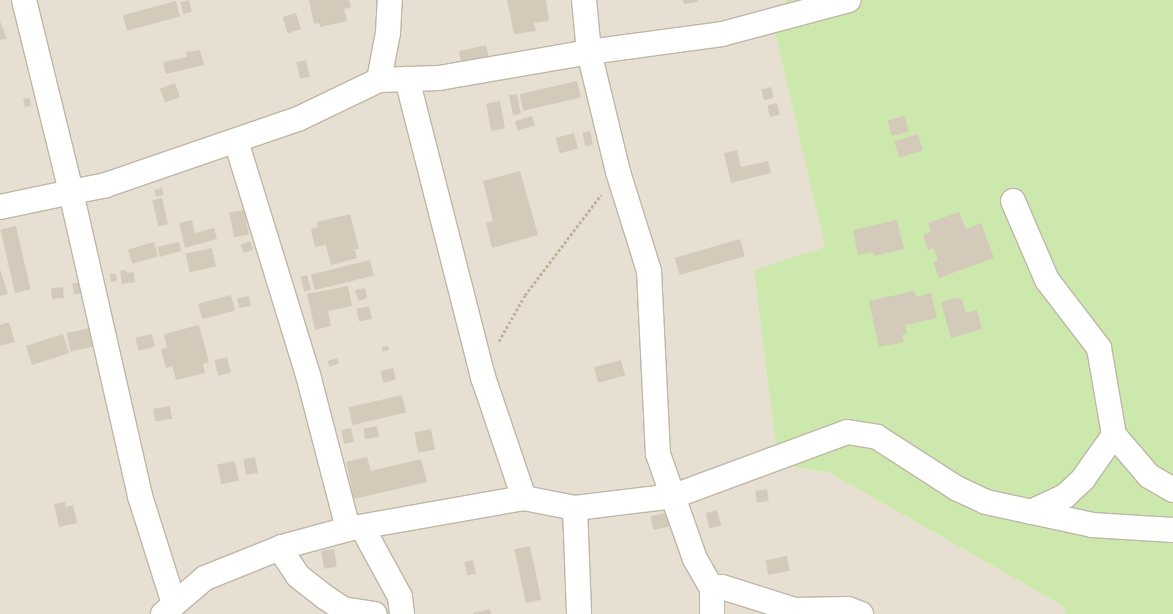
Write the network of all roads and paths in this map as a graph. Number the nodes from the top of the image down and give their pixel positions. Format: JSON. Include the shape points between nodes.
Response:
{"nodes":[{"id":1,"x":24,"y":0,"type":"edge"},
{"id":2,"x":390,"y":0,"type":"edge"},
{"id":3,"x":584,"y":0,"type":"edge"},
{"id":4,"x":849,"y":0,"type":"edge"},
{"id":5,"x":589,"y":52,"type":"junction"},
{"id":6,"x":407,"y":79,"type":"junction"},
{"id":7,"x":379,"y":80,"type":"junction"},
{"id":8,"x":236,"y":141,"type":"junction"},
{"id":9,"x":618,"y":172,"type":"junction"},
{"id":10,"x":71,"y":192,"type":"junction"},
{"id":11,"x":1013,"y":201,"type":"dead end"},
{"id":12,"x":0,"y":207,"type":"edge"},
{"id":13,"x":498,"y":343,"type":"dead end"},
{"id":14,"x":1114,"y":435,"type":"junction"},
{"id":15,"x":1173,"y":490,"type":"edge"},
{"id":16,"x":674,"y":496,"type":"junction"},
{"id":17,"x":524,"y":498,"type":"junction"},
{"id":18,"x":575,"y":508,"type":"junction"},
{"id":19,"x":1031,"y":512,"type":"junction"},
{"id":20,"x":355,"y":529,"type":"junction"},
{"id":21,"x":1173,"y":530,"type":"edge"},
{"id":22,"x":282,"y":547,"type":"junction"},
{"id":23,"x":712,"y":588,"type":"junction"},
{"id":24,"x":168,"y":609,"type":"edge"},
{"id":25,"x":792,"y":612,"type":"edge"},
{"id":26,"x":375,"y":614,"type":"edge"},
{"id":27,"x":402,"y":614,"type":"edge"},
{"id":28,"x":579,"y":614,"type":"edge"},
{"id":29,"x":712,"y":614,"type":"edge"},
{"id":30,"x":861,"y":614,"type":"edge"}],
"edges":[{"from":1,"to":10,"type":"street"},
{"from":2,"to":7,"type":"street","via":[[388,33]]},
{"from":3,"to":5,"type":"street"},
{"from":4,"to":5,"type":"street","via":[[722,34]]},
{"from":5,"to":6,"type":"street","via":[[439,78]]},
{"from":5,"to":9,"type":"street"},
{"from":6,"to":7,"type":"street"},
{"from":6,"to":17,"type":"street","via":[[483,377]]},
{"from":7,"to":8,"type":"street","via":[[298,118]]},
{"from":8,"to":10,"type":"street","via":[[106,185]]},
{"from":8,"to":20,"type":"street"},
{"from":9,"to":13,"type":"path","via":[[525,295]]},
{"from":9,"to":16,"type":"street","via":[[649,270],[658,454]]},
{"from":10,"to":12,"type":"street"},
{"from":10,"to":24,"type":"street"},
{"from":11,"to":14,"type":"street","via":[[1047,280],[1100,348]]},
{"from":14,"to":15,"type":"street","via":[[1149,476]]},
{"from":14,"to":19,"type":"street","via":[[1083,478],[1065,496]]},
{"from":16,"to":18,"type":"street"},
{"from":16,"to":19,"type":"street","via":[[848,432],[877,437],[956,488],[986,502]]},
{"from":16,"to":23,"type":"street","via":[[695,559]]},
{"from":17,"to":18,"type":"street"},
{"from":17,"to":20,"type":"street"},
{"from":18,"to":28,"type":"street"},
{"from":19,"to":21,"type":"street","via":[[1092,525]]},
{"from":20,"to":22,"type":"street"},
{"from":20,"to":27,"type":"street","via":[[400,597]]},
{"from":22,"to":24,"type":"street","via":[[205,578]]},
{"from":22,"to":26,"type":"street","via":[[298,576],[324,597],[343,609]]},
{"from":23,"to":25,"type":"street","via":[[722,586]]},
{"from":23,"to":29,"type":"street"},
{"from":25,"to":30,"type":"street","via":[[848,609]]}]}
